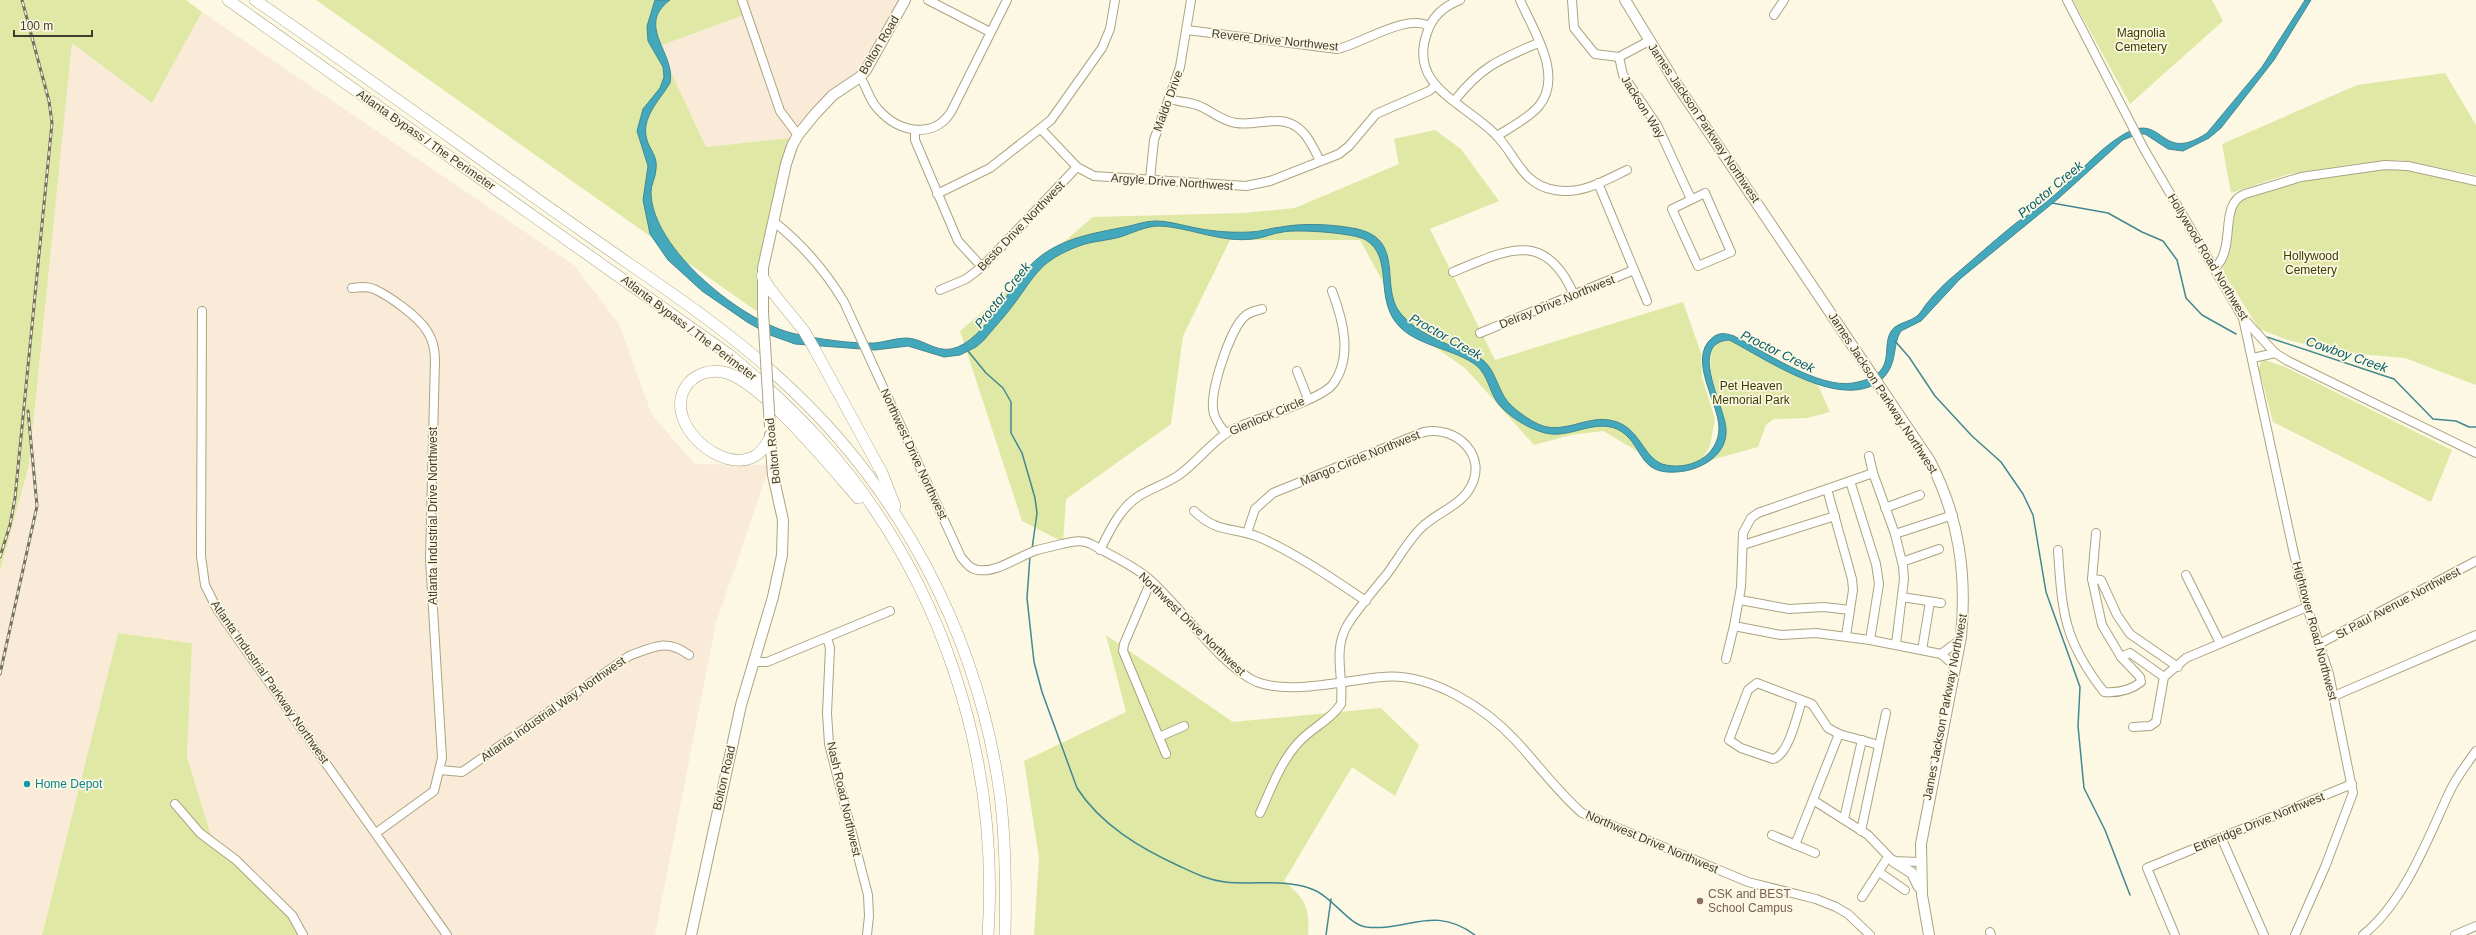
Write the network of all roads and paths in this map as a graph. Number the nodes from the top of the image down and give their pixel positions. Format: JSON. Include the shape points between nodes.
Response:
{"nodes":[{"id":1,"x":255,"y":0,"type":"edge"},
{"id":2,"x":742,"y":0,"type":"edge"},
{"id":3,"x":905,"y":0,"type":"edge"},
{"id":4,"x":928,"y":0,"type":"edge"},
{"id":5,"x":1007,"y":0,"type":"edge"},
{"id":6,"x":1115,"y":0,"type":"edge"},
{"id":7,"x":1191,"y":0,"type":"edge"},
{"id":8,"x":1460,"y":0,"type":"edge"},
{"id":9,"x":1520,"y":0,"type":"edge"},
{"id":10,"x":1572,"y":0,"type":"edge"},
{"id":11,"x":1625,"y":0,"type":"edge"},
{"id":12,"x":1784,"y":0,"type":"edge"},
{"id":13,"x":2067,"y":0,"type":"edge"},
{"id":14,"x":231,"y":2,"type":"edge"},
{"id":15,"x":1774,"y":15,"type":"dead end"},
{"id":16,"x":1429,"y":26,"type":"junction"},
{"id":17,"x":1187,"y":30,"type":"junction"},
{"id":18,"x":990,"y":32,"type":"junction"},
{"id":19,"x":1649,"y":40,"type":"junction"},
{"id":20,"x":1538,"y":43,"type":"junction"},
{"id":21,"x":1619,"y":57,"type":"junction"},
{"id":22,"x":860,"y":77,"type":"junction"},
{"id":23,"x":1435,"y":86,"type":"junction"},
{"id":24,"x":1170,"y":99,"type":"junction"},
{"id":25,"x":1455,"y":100,"type":"junction"},
{"id":26,"x":1041,"y":129,"type":"junction"},
{"id":27,"x":915,"y":130,"type":"junction"},
{"id":28,"x":798,"y":135,"type":"junction"},
{"id":29,"x":1497,"y":136,"type":"junction"},
{"id":30,"x":1320,"y":161,"type":"junction"},
{"id":31,"x":1077,"y":167,"type":"junction"},
{"id":32,"x":1627,"y":170,"type":"dead end"},
{"id":33,"x":1150,"y":179,"type":"junction"},
{"id":34,"x":2476,"y":181,"type":"edge"},
{"id":35,"x":1598,"y":184,"type":"junction"},
{"id":36,"x":937,"y":194,"type":"junction"},
{"id":37,"x":1691,"y":200,"type":"junction"},
{"id":38,"x":773,"y":221,"type":"junction"},
{"id":39,"x":982,"y":267,"type":"junction"},
{"id":40,"x":2215,"y":268,"type":"junction"},
{"id":41,"x":1634,"y":270,"type":"junction"},
{"id":42,"x":1454,"y":272,"type":"dead end"},
{"id":43,"x":762,"y":276,"type":"junction"},
{"id":44,"x":352,"y":288,"type":"dead end"},
{"id":45,"x":940,"y":290,"type":"dead end"},
{"id":46,"x":1332,"y":291,"type":"dead end"},
{"id":47,"x":1574,"y":295,"type":"junction"},
{"id":48,"x":1647,"y":301,"type":"dead end"},
{"id":49,"x":1262,"y":309,"type":"dead end"},
{"id":50,"x":202,"y":311,"type":"dead end"},
{"id":51,"x":2244,"y":318,"type":"junction"},
{"id":52,"x":1480,"y":333,"type":"dead end"},
{"id":53,"x":2275,"y":353,"type":"junction"},
{"id":54,"x":2253,"y":358,"type":"junction"},
{"id":55,"x":1297,"y":371,"type":"dead end"},
{"id":56,"x":1308,"y":399,"type":"junction"},
{"id":57,"x":770,"y":432,"type":"junction"},
{"id":58,"x":1225,"y":433,"type":"junction"},
{"id":59,"x":2476,"y":453,"type":"edge"},
{"id":60,"x":1869,"y":456,"type":"dead end"},
{"id":61,"x":1873,"y":473,"type":"junction"},
{"id":62,"x":1850,"y":481,"type":"junction"},
{"id":63,"x":1827,"y":489,"type":"junction"},
{"id":64,"x":1920,"y":495,"type":"dead end"},
{"id":65,"x":1885,"y":508,"type":"junction"},
{"id":66,"x":1194,"y":511,"type":"dead end"},
{"id":67,"x":1953,"y":515,"type":"junction"},
{"id":68,"x":1835,"y":516,"type":"junction"},
{"id":69,"x":899,"y":520,"type":"junction"},
{"id":70,"x":1247,"y":533,"type":"junction"},
{"id":71,"x":2096,"y":533,"type":"dead end"},
{"id":72,"x":1895,"y":534,"type":"junction"},
{"id":73,"x":894,"y":540,"type":"junction"},
{"id":74,"x":1743,"y":545,"type":"junction"},
{"id":75,"x":1940,"y":549,"type":"dead end"},
{"id":76,"x":1100,"y":550,"type":"junction"},
{"id":77,"x":2058,"y":550,"type":"dead end"},
{"id":78,"x":2476,"y":561,"type":"edge"},
{"id":79,"x":1902,"y":562,"type":"junction"},
{"id":80,"x":2186,"y":575,"type":"dead end"},
{"id":81,"x":2092,"y":579,"type":"junction"},
{"id":82,"x":1151,"y":581,"type":"junction"},
{"id":83,"x":1902,"y":597,"type":"junction"},
{"id":84,"x":1740,"y":600,"type":"junction"},
{"id":85,"x":1366,"y":601,"type":"junction"},
{"id":86,"x":1930,"y":602,"type":"junction"},
{"id":87,"x":1941,"y":603,"type":"dead end"},
{"id":88,"x":2307,"y":606,"type":"junction"},
{"id":89,"x":1850,"y":610,"type":"junction"},
{"id":90,"x":890,"y":611,"type":"dead end"},
{"id":91,"x":1734,"y":626,"type":"junction"},
{"id":92,"x":2476,"y":635,"type":"edge"},
{"id":93,"x":1846,"y":636,"type":"junction"},
{"id":94,"x":827,"y":638,"type":"junction"},
{"id":95,"x":1870,"y":640,"type":"junction"},
{"id":96,"x":1960,"y":640,"type":"junction"},
{"id":97,"x":2220,"y":643,"type":"junction"},
{"id":98,"x":1896,"y":644,"type":"junction"},
{"id":99,"x":2319,"y":644,"type":"junction"},
{"id":100,"x":1922,"y":650,"type":"junction"},
{"id":101,"x":1941,"y":654,"type":"junction"},
{"id":102,"x":689,"y":655,"type":"dead end"},
{"id":103,"x":2121,"y":657,"type":"junction"},
{"id":104,"x":1726,"y":659,"type":"dead end"},
{"id":105,"x":755,"y":662,"type":"junction"},
{"id":106,"x":1955,"y":666,"type":"junction"},
{"id":107,"x":2178,"y":667,"type":"junction"},
{"id":108,"x":2164,"y":677,"type":"junction"},
{"id":109,"x":1341,"y":682,"type":"junction"},
{"id":110,"x":2334,"y":696,"type":"junction"},
{"id":111,"x":1802,"y":700,"type":"junction"},
{"id":112,"x":1886,"y":713,"type":"dead end"},
{"id":113,"x":1184,"y":726,"type":"dead end"},
{"id":114,"x":2133,"y":727,"type":"dead end"},
{"id":115,"x":1839,"y":734,"type":"junction"},
{"id":116,"x":1158,"y":737,"type":"junction"},
{"id":117,"x":1862,"y":740,"type":"junction"},
{"id":118,"x":1879,"y":745,"type":"junction"},
{"id":119,"x":2476,"y":751,"type":"edge"},
{"id":120,"x":1166,"y":754,"type":"dead end"},
{"id":121,"x":440,"y":770,"type":"junction"},
{"id":122,"x":2352,"y":784,"type":"junction"},
{"id":123,"x":1813,"y":800,"type":"junction"},
{"id":124,"x":175,"y":804,"type":"dead end"},
{"id":125,"x":1260,"y":813,"type":"dead end"},
{"id":126,"x":1844,"y":819,"type":"junction"},
{"id":127,"x":1862,"y":831,"type":"junction"},
{"id":128,"x":376,"y":833,"type":"junction"},
{"id":129,"x":1772,"y":835,"type":"dead end"},
{"id":130,"x":2221,"y":838,"type":"junction"},
{"id":131,"x":1795,"y":845,"type":"junction"},
{"id":132,"x":1815,"y":852,"type":"dead end"},
{"id":133,"x":1890,"y":859,"type":"junction"},
{"id":134,"x":1920,"y":862,"type":"junction"},
{"id":135,"x":1879,"y":872,"type":"junction"},
{"id":136,"x":1905,"y":890,"type":"dead end"},
{"id":137,"x":1922,"y":892,"type":"junction"},
{"id":138,"x":1862,"y":897,"type":"dead end"},
{"id":139,"x":440,"y":924,"type":"junction"},
{"id":140,"x":2476,"y":926,"type":"edge"},
{"id":141,"x":302,"y":932,"type":"edge"},
{"id":142,"x":447,"y":935,"type":"edge"},
{"id":143,"x":451,"y":935,"type":"edge"},
{"id":144,"x":691,"y":935,"type":"edge"},
{"id":145,"x":867,"y":935,"type":"edge"},
{"id":146,"x":988,"y":935,"type":"edge"},
{"id":147,"x":1005,"y":935,"type":"edge"},
{"id":148,"x":1870,"y":935,"type":"edge"},
{"id":149,"x":1930,"y":935,"type":"edge"},
{"id":150,"x":2175,"y":935,"type":"edge"},
{"id":151,"x":2264,"y":935,"type":"edge"},
{"id":152,"x":2296,"y":935,"type":"edge"},
{"id":153,"x":2363,"y":935,"type":"edge"},
{"id":154,"x":2455,"y":935,"type":"edge"}],
"edges":[{"from":1,"to":69,"type":"highway","name":"Atlanta Bypass / The Perimeter","via":[[376,83],[759,359],[831,430],[863,469]]},
{"from":2,"to":28,"type":"street","via":[[780,111]]},
{"from":3,"to":22,"type":"main road","name":"Bolton Road"},
{"from":4,"to":18,"type":"street"},
{"from":5,"to":18,"type":"street"},
{"from":6,"to":26,"type":"street","via":[[1110,28],[1102,48],[1060,109]]},
{"from":7,"to":17,"type":"street","name":"Maldo Drive"},
{"from":8,"to":16,"type":"street","via":[[1440,12]]},
{"from":9,"to":20,"type":"street"},
{"from":10,"to":21,"type":"street","via":[[1574,28],[1588,49],[1600,55]]},
{"from":11,"to":19,"type":"main road","name":"James Jackson Parkway Northwest"},
{"from":12,"to":15,"type":"street"},
{"from":13,"to":40,"type":"street","name":"Hollywood Road Northwest","via":[[2130,122]]},
{"from":14,"to":73,"type":"highway","name":"Atlanta Bypass / The Perimeter","via":[[731,356],[786,405],[821,441],[853,480]]},
{"from":16,"to":17,"type":"street","name":"Revere Drive Northwest","via":[[1419,22],[1405,24],[1350,46],[1337,48]]},
{"from":16,"to":23,"type":"street","via":[[1422,61],[1427,75]]},
{"from":17,"to":24,"type":"street","name":"Maldo Drive","via":[[1180,67]]},
{"from":18,"to":27,"type":"street","via":[[947,118],[933,128]]},
{"from":19,"to":21,"type":"street"},
{"from":19,"to":67,"type":"main road","name":"James Jackson Parkway Northwest","via":[[1930,461]]},
{"from":20,"to":25,"type":"street","via":[[1485,67]]},
{"from":20,"to":29,"type":"street","via":[[1549,72],[1545,96],[1532,112]]},
{"from":21,"to":37,"type":"street","name":"Jackson Way","via":[[1623,75],[1657,125]]},
{"from":22,"to":27,"type":"street","via":[[879,110],[897,123]]},
{"from":22,"to":28,"type":"main road","name":"Bolton Road","via":[[833,95]]},
{"from":23,"to":25,"type":"street"},
{"from":23,"to":30,"type":"street","name":"Argyle Drive Northwest","via":[[1376,114],[1349,146]]},
{"from":24,"to":30,"type":"street","via":[[1197,105],[1234,123],[1250,124],[1276,120],[1291,124],[1308,137]]},
{"from":24,"to":33,"type":"street","name":"Maldo Drive","via":[[1154,140]]},
{"from":25,"to":29,"type":"street"},
{"from":26,"to":31,"type":"street","name":"Argyle Drive Northwest"},
{"from":26,"to":36,"type":"street","via":[[990,168]]},
{"from":27,"to":36,"type":"street","via":[[915,140]]},
{"from":28,"to":38,"type":"main road","name":"Bolton Road","via":[[786,164]]},
{"from":29,"to":35,"type":"street","via":[[1520,170],[1540,186],[1569,192]]},
{"from":30,"to":33,"type":"street","name":"Argyle Drive Northwest","via":[[1270,181],[1246,186]]},
{"from":31,"to":33,"type":"street","name":"Argyle Drive Northwest","via":[[1094,176]]},
{"from":31,"to":39,"type":"street","name":"Besto Drive Northwest"},
{"from":32,"to":35,"type":"street"},
{"from":34,"to":40,"type":"street","via":[[2408,166],[2385,165],[2300,178],[2245,194],[2237,197],[2231,205],[2225,255]]},
{"from":35,"to":41,"type":"street"},
{"from":36,"to":39,"type":"street","via":[[958,241]]},
{"from":37,"to":37,"type":"street","via":[[1672,209],[1698,266],[1731,252],[1705,193]]},
{"from":38,"to":43,"type":"main road","name":"Bolton Road"},
{"from":38,"to":76,"type":"street","name":"Northwest Drive Northwest","via":[[792,236],[821,266],[844,302],[961,557],[967,565],[976,570],[987,571],[1037,550],[1075,541],[1088,543]]},
{"from":39,"to":45,"type":"street","name":"Besto Drive Northwest","via":[[966,279]]},
{"from":40,"to":51,"type":"street","name":"Hollywood Road Northwest"},
{"from":41,"to":47,"type":"street","name":"Delray Drive Northwest"},
{"from":41,"to":48,"type":"street"},
{"from":42,"to":47,"type":"street","via":[[1503,251],[1529,250],[1544,255],[1557,265]]},
{"from":43,"to":57,"type":"main road","name":"Bolton Road","bridge":true},
{"from":43,"to":69,"type":"highway","via":[[822,362],[882,473]]},
{"from":44,"to":121,"type":"street","name":"Atlanta Industrial Drive Northwest","via":[[363,286],[373,289],[414,316],[428,331],[434,349],[430,559],[442,758]]},
{"from":46,"to":56,"type":"street","name":"Glenlock Circle","via":[[1344,331],[1343,364],[1332,386]]},
{"from":47,"to":52,"type":"street","name":"Delray Drive Northwest"},
{"from":49,"to":58,"type":"street","via":[[1241,319],[1214,389],[1214,415]]},
{"from":50,"to":128,"type":"street","name":"Atlanta Industrial Parkway Northwest","via":[[201,556],[205,585],[217,609]]},
{"from":51,"to":53,"type":"street","name":"Hollywood Road Northwest"},
{"from":51,"to":54,"type":"street","name":"Hightower Road Northwest"},
{"from":53,"to":54,"type":"street"},
{"from":53,"to":59,"type":"street","name":"Hollywood Road Northwest","via":[[2304,370]]},
{"from":54,"to":88,"type":"street","name":"Hightower Road Northwest"},
{"from":55,"to":56,"type":"street"},
{"from":56,"to":58,"type":"street","name":"Glenlock Circle"},
{"from":57,"to":73,"type":"highway","via":[[760,452],[745,460],[734,460],[710,450],[694,438],[684,423],[680,408],[685,388],[694,378],[707,372],[726,373],[743,381],[799,432]]},
{"from":57,"to":105,"type":"main road","name":"Bolton Road","via":[[773,475],[784,520],[784,541],[773,597]]},
{"from":58,"to":76,"type":"street","name":"Glenlock Circle","via":[[1180,474],[1131,502],[1120,514]]},
{"from":60,"to":61,"type":"street"},
{"from":61,"to":62,"type":"street"},
{"from":61,"to":65,"type":"street"},
{"from":62,"to":63,"type":"street"},
{"from":62,"to":95,"type":"street","via":[[1876,564],[1879,584]]},
{"from":63,"to":68,"type":"street"},
{"from":63,"to":74,"type":"street","via":[[1758,513],[1745,527]]},
{"from":64,"to":65,"type":"street"},
{"from":65,"to":72,"type":"street"},
{"from":66,"to":70,"type":"street","via":[[1204,521],[1216,527]]},
{"from":67,"to":72,"type":"street"},
{"from":67,"to":96,"type":"main road","name":"James Jackson Parkway Northwest","via":[[1964,576]]},
{"from":68,"to":74,"type":"street"},
{"from":68,"to":89,"type":"street","via":[[1852,580]]},
{"from":69,"to":147,"type":"highway","name":"Atlanta Bypass / The Perimeter","via":[[951,619],[972,673],[984,719],[1003,822],[1007,882]]},
{"from":70,"to":85,"type":"street","via":[[1261,538]]},
{"from":70,"to":85,"type":"street","name":"Mango Circle Northwest","via":[[1255,509],[1274,494],[1424,432],[1440,430],[1456,435],[1467,445],[1474,458],[1475,473],[1471,488],[1461,499],[1433,517],[1420,529]]},
{"from":71,"to":81,"type":"street"},
{"from":72,"to":79,"type":"street"},
{"from":73,"to":146,"type":"highway","name":"Atlanta Bypass / The Perimeter","via":[[938,628],[963,695],[983,790],[989,842]]},
{"from":74,"to":84,"type":"street"},
{"from":75,"to":79,"type":"street"},
{"from":76,"to":82,"type":"street","name":"Northwest Drive Northwest"},
{"from":77,"to":103,"type":"street","via":[[2063,611],[2068,629],[2077,652],[2104,692],[2112,693],[2141,682],[2140,677]]},
{"from":78,"to":99,"type":"street","name":"St Paul Avenue Northwest"},
{"from":79,"to":83,"type":"street"},
{"from":80,"to":97,"type":"street"},
{"from":81,"to":103,"type":"street","via":[[2102,625]]},
{"from":81,"to":107,"type":"street","via":[[2101,580],[2117,615],[2130,634]]},
{"from":82,"to":109,"type":"street","name":"Northwest Drive Northwest","via":[[1246,676],[1270,685],[1314,686]]},
{"from":82,"to":116,"type":"street","via":[[1123,651]]},
{"from":83,"to":86,"type":"street"},
{"from":83,"to":98,"type":"street"},
{"from":84,"to":89,"type":"street","via":[[1789,609],[1824,607]]},
{"from":84,"to":91,"type":"street"},
{"from":85,"to":109,"type":"street","name":"Mango Circle Northwest","via":[[1348,624],[1341,640],[1338,657]]},
{"from":86,"to":87,"type":"street"},
{"from":86,"to":100,"type":"street"},
{"from":88,"to":97,"type":"street"},
{"from":88,"to":99,"type":"street","name":"Hightower Road Northwest"},
{"from":89,"to":93,"type":"street"},
{"from":90,"to":94,"type":"street"},
{"from":91,"to":93,"type":"street","via":[[1792,636],[1816,633]]},
{"from":91,"to":104,"type":"street"},
{"from":92,"to":110,"type":"street"},
{"from":93,"to":95,"type":"street"},
{"from":94,"to":105,"type":"street","via":[[767,662]]},
{"from":94,"to":145,"type":"street","name":"Nash Road Northwest","via":[[830,648],[827,713],[829,744],[868,895]]},
{"from":95,"to":98,"type":"street"},
{"from":96,"to":101,"type":"street"},
{"from":96,"to":106,"type":"main road","name":"James Jackson Parkway Northwest"},
{"from":97,"to":107,"type":"street","via":[[2186,658]]},
{"from":98,"to":100,"type":"street"},
{"from":99,"to":110,"type":"street","name":"Hightower Road Northwest"},
{"from":100,"to":101,"type":"street"},
{"from":101,"to":106,"type":"street"},
{"from":102,"to":121,"type":"street","name":"Atlanta Industrial Way Northwest","via":[[678,647],[667,644],[629,656],[462,772]]},
{"from":103,"to":108,"type":"street","via":[[2130,653]]},
{"from":105,"to":144,"type":"main road","name":"Bolton Road","via":[[741,705]]},
{"from":106,"to":134,"type":"main road","name":"James Jackson Parkway Northwest","via":[[1925,816]]},
{"from":107,"to":108,"type":"street"},
{"from":108,"to":114,"type":"street","via":[[2156,722],[2150,726]]},
{"from":109,"to":125,"type":"street","name":"Mango Circle Northwest","via":[[1341,704],[1298,743],[1284,762]]},
{"from":109,"to":148,"type":"street","name":"Northwest Drive Northwest","via":[[1403,676],[1444,689],[1505,730],[1582,813],[1748,882],[1816,899],[1836,907],[1848,914]]},
{"from":110,"to":122,"type":"street","name":"Hightower Road Northwest"},
{"from":111,"to":111,"type":"street","via":[[1757,683],[1751,686],[1730,740],[1741,748],[1773,759],[1778,757],[1786,748]]},
{"from":111,"to":115,"type":"street","via":[[1816,708],[1828,728]]},
{"from":112,"to":118,"type":"street"},
{"from":113,"to":116,"type":"street"},
{"from":115,"to":117,"type":"street"},
{"from":115,"to":123,"type":"street"},
{"from":116,"to":120,"type":"street"},
{"from":117,"to":118,"type":"street"},
{"from":117,"to":126,"type":"street"},
{"from":118,"to":127,"type":"street"},
{"from":119,"to":153,"type":"street","via":[[2448,794],[2437,822],[2404,884],[2390,905]]},
{"from":121,"to":128,"type":"street","name":"Atlanta Industrial Drive Northwest","via":[[434,791]]},
{"from":122,"to":130,"type":"street","name":"Etheridge Drive Northwest"},
{"from":122,"to":152,"type":"street","name":"Hightower Road Northwest","via":[[2352,801]]},
{"from":123,"to":126,"type":"street"},
{"from":123,"to":131,"type":"street"},
{"from":124,"to":141,"type":"street","via":[[200,832],[236,860],[292,915]]},
{"from":126,"to":127,"type":"street"},
{"from":127,"to":133,"type":"street"},
{"from":128,"to":139,"type":"street","name":"Atlanta Industrial Parkway Northwest"},
{"from":129,"to":131,"type":"street"},
{"from":130,"to":150,"type":"street","name":"Etheridge Drive Northwest","via":[[2147,868]]},
{"from":130,"to":151,"type":"street"},
{"from":131,"to":132,"type":"street"},
{"from":133,"to":134,"type":"street"},
{"from":133,"to":135,"type":"street"},
{"from":133,"to":137,"type":"main road","via":[[1912,873]]},
{"from":134,"to":137,"type":"main road","name":"James Jackson Parkway Northwest"},
{"from":135,"to":136,"type":"street"},
{"from":135,"to":138,"type":"street"},
{"from":137,"to":149,"type":"main road","name":"James Jackson Parkway Northwest"},
{"from":139,"to":142,"type":"street","name":"Atlanta Industrial Parkway Northwest"},
{"from":139,"to":143,"type":"street","name":"Atlanta Industrial Parkway Northwest"},
{"from":140,"to":154,"type":"street"}]}
